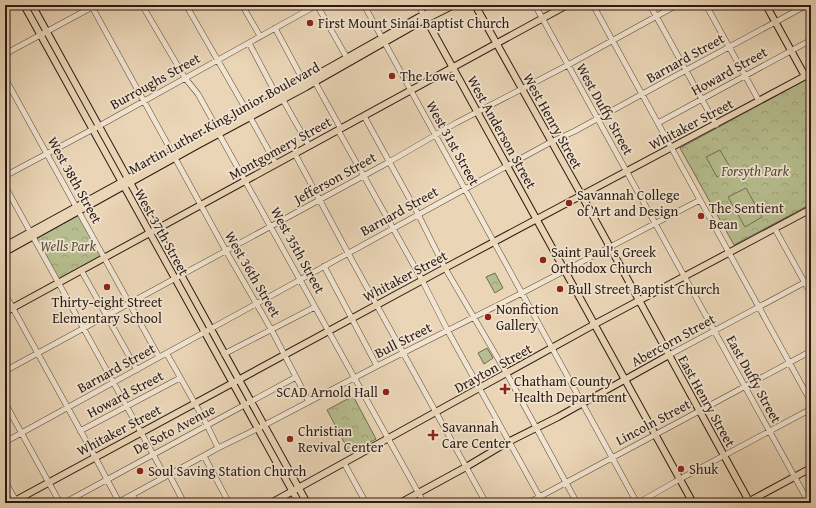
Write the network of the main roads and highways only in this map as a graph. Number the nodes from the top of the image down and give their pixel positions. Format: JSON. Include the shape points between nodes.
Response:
{"nodes":[{"id":1,"x":24,"y":5,"type":"edge"},
{"id":2,"x":32,"y":5,"type":"edge"},
{"id":3,"x":444,"y":5,"type":"edge"},
{"id":4,"x":454,"y":5,"type":"edge"},
{"id":5,"x":475,"y":5,"type":"edge"},
{"id":6,"x":567,"y":5,"type":"edge"},
{"id":7,"x":766,"y":5,"type":"edge"},
{"id":8,"x":425,"y":17,"type":"junction"},
{"id":9,"x":43,"y":34,"type":"junction"},
{"id":10,"x":383,"y":41,"type":"junction"},
{"id":11,"x":496,"y":43,"type":"junction"},
{"id":12,"x":453,"y":68,"type":"junction"},
{"id":13,"x":808,"y":74,"type":"edge"},
{"id":14,"x":280,"y":98,"type":"junction"},
{"id":15,"x":130,"y":181,"type":"junction"},
{"id":16,"x":122,"y":185,"type":"junction"},
{"id":17,"x":582,"y":196,"type":"junction"},
{"id":18,"x":811,"y":209,"type":"edge"},
{"id":19,"x":537,"y":220,"type":"junction"},
{"id":20,"x":153,"y":232,"type":"junction"},
{"id":21,"x":31,"y":235,"type":"junction"},
{"id":22,"x":5,"y":246,"type":"edge"},
{"id":23,"x":609,"y":248,"type":"joint"},
{"id":24,"x":5,"y":252,"type":"edge"},
{"id":25,"x":639,"y":301,"type":"junction"},
{"id":26,"x":5,"y":312,"type":"edge"},
{"id":27,"x":595,"y":324,"type":"junction"},
{"id":28,"x":669,"y":355,"type":"junction"},
{"id":29,"x":239,"y":380,"type":"junction"},
{"id":30,"x":625,"y":380,"type":"junction"},
{"id":31,"x":232,"y":383,"type":"junction"},
{"id":32,"x":811,"y":468,"type":"edge"},
{"id":33,"x":296,"y":490,"type":"junction"},
{"id":34,"x":14,"y":502,"type":"edge"},
{"id":35,"x":748,"y":502,"type":"edge"},
{"id":36,"x":271,"y":503,"type":"edge"},
{"id":37,"x":299,"y":503,"type":"edge"},
{"id":38,"x":307,"y":503,"type":"edge"},
{"id":39,"x":400,"y":503,"type":"edge"},
{"id":40,"x":692,"y":503,"type":"edge"}],
"edges":[{"from":1,"to":9,"type":"main road","name":"West 37th Street"},
{"from":2,"to":9,"type":"main road","name":"West 37th Street"},
{"from":3,"to":8,"type":"main road","name":"Martin Luther King Junior Boulevard"},
{"from":4,"to":8,"type":"main road","name":"Martin Luther King Junior Boulevard"},
{"from":5,"to":11,"type":"main road","name":"West Henry Street"},
{"from":6,"to":11,"type":"main road","name":"Montgomery Street"},
{"from":7,"to":13,"type":"main road","via":[[791,50]]},
{"from":8,"to":10,"type":"main road","name":"Martin Luther King Junior Boulevard"},
{"from":8,"to":12,"type":"main road","name":"West Anderson Street"},
{"from":9,"to":15,"type":"main road","name":"West 37th Street"},
{"from":9,"to":16,"type":"main road","name":"West 37th Street"},
{"from":10,"to":14,"type":"main road","name":"Martin Luther King Junior Boulevard","via":[[315,82]]},
{"from":10,"to":14,"type":"main road","name":"Martin Luther King Junior Boulevard","via":[[346,58]]},
{"from":11,"to":12,"type":"main road","name":"Montgomery Street"},
{"from":11,"to":17,"type":"main road","name":"West Henry Street"},
{"from":12,"to":19,"type":"main road","name":"West Anderson Street"},
{"from":12,"to":20,"type":"main road","name":"Montgomery Street"},
{"from":13,"to":17,"type":"main road","name":"Whitaker Street"},
{"from":14,"to":15,"type":"main road","name":"Martin Luther King Junior Boulevard"},
{"from":15,"to":16,"type":"main road","name":"Martin Luther King Junior Boulevard"},
{"from":15,"to":20,"type":"main road","name":"West 37th Street"},
{"from":16,"to":20,"type":"main road","name":"West 37th Street"},
{"from":16,"to":21,"type":"main road","name":"Martin Luther King Junior Boulevard"},
{"from":17,"to":19,"type":"main road","name":"Whitaker Street"},
{"from":17,"to":23,"type":"main road","name":"West Henry Street"},
{"from":18,"to":25,"type":"main road","name":"Drayton Street"},
{"from":19,"to":27,"type":"main road","name":"West Anderson Street"},
{"from":19,"to":29,"type":"main road","name":"Whitaker Street"},
{"from":20,"to":26,"type":"main road","name":"Montgomery Street"},
{"from":20,"to":29,"type":"main road","name":"West 37th Street","via":[[181,275]]},
{"from":20,"to":31,"type":"main road","name":"West 37th Street","via":[[174,279]]},
{"from":21,"to":22,"type":"main road","name":"Martin Luther King Junior Boulevard"},
{"from":21,"to":24,"type":"main road","name":"Martin Luther King Junior Boulevard"},
{"from":23,"to":25,"type":"main road","name":"East Henry Street"},
{"from":25,"to":27,"type":"main road","name":"Drayton Street"},
{"from":25,"to":28,"type":"main road","name":"East Henry Street"},
{"from":27,"to":30,"type":"main road","name":"West Anderson Street"},
{"from":27,"to":33,"type":"main road","name":"Drayton Street"},
{"from":28,"to":30,"type":"main road","name":"Abercorn Street"},
{"from":28,"to":35,"type":"main road","name":"East Henry Street"},
{"from":29,"to":31,"type":"main road","name":"Whitaker Street"},
{"from":29,"to":33,"type":"main road","name":"West 37th Street"},
{"from":30,"to":39,"type":"main road","name":"Abercorn Street"},
{"from":30,"to":40,"type":"main road","name":"West Anderson Street"},
{"from":31,"to":33,"type":"main road","name":"West 37th Street","via":[[257,429]]},
{"from":31,"to":34,"type":"main road","name":"Whitaker Street"},
{"from":32,"to":35,"type":"main road"},
{"from":33,"to":36,"type":"main road","name":"Drayton Street"},
{"from":33,"to":37,"type":"main road"},
{"from":33,"to":38,"type":"main road"}]}
